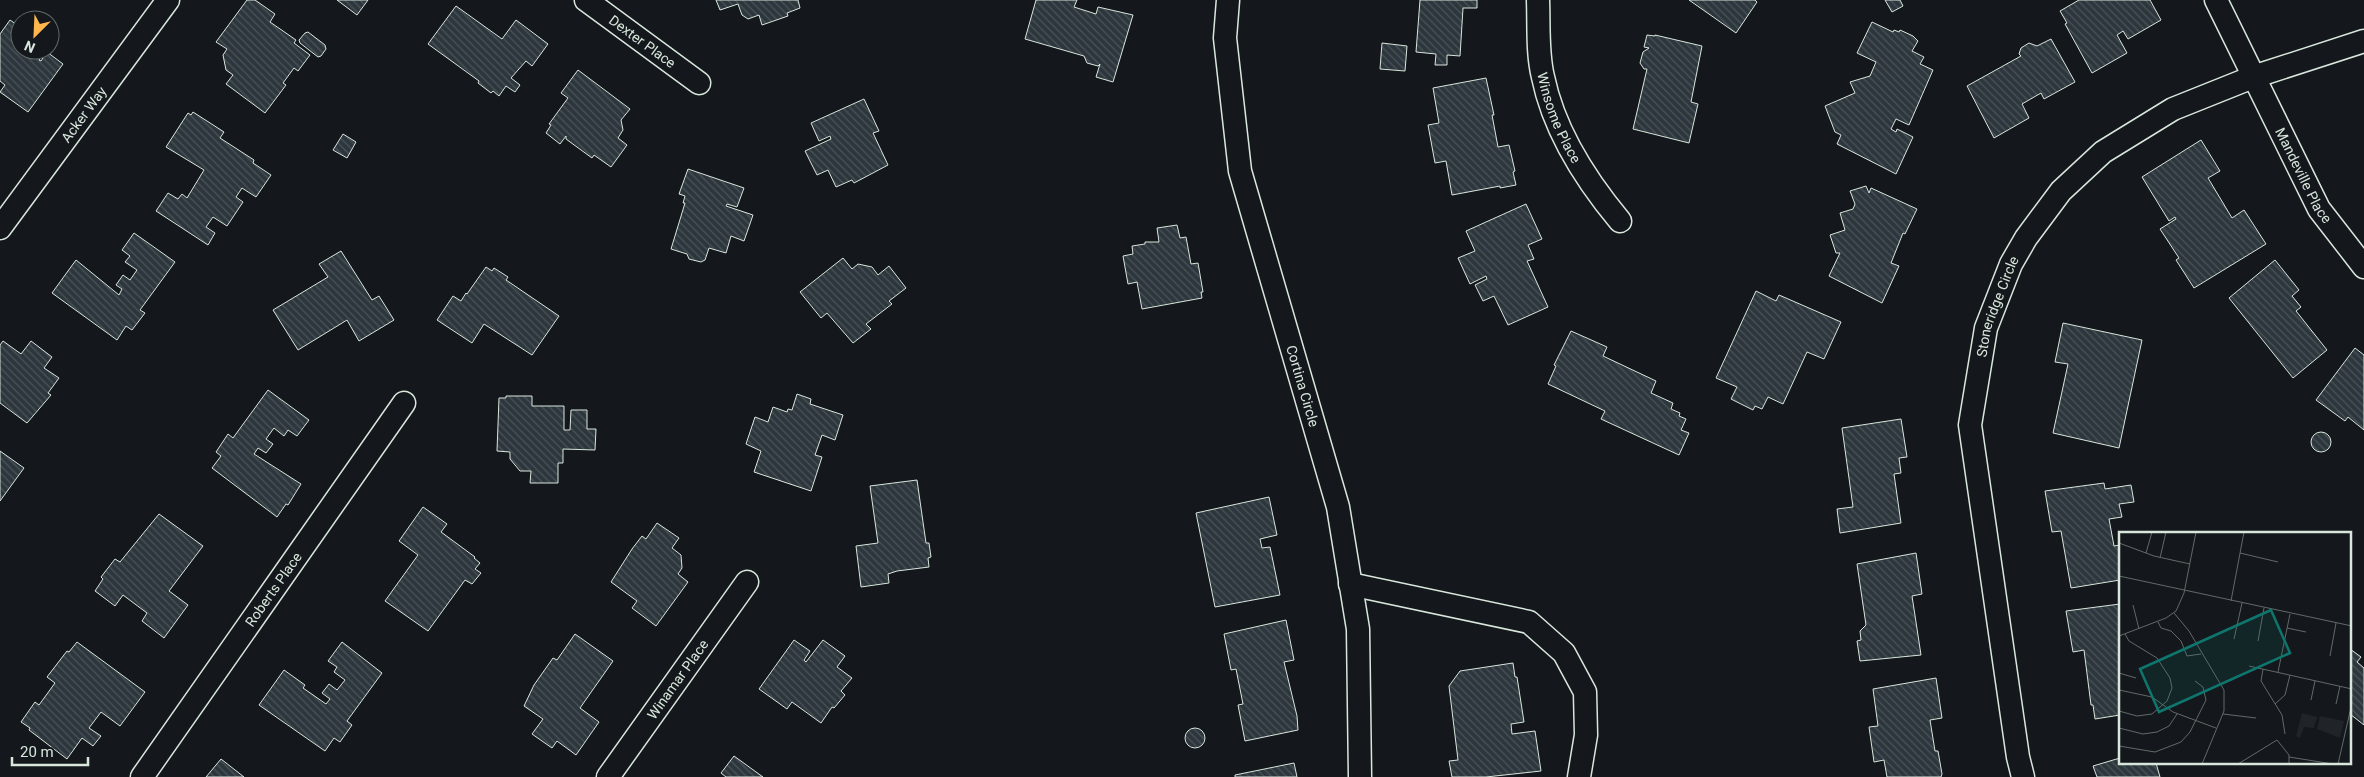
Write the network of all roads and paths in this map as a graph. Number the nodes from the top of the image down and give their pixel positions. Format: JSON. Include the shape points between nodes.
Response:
{"nodes":[{"id":1,"x":168,"y":0,"type":"edge"},
{"id":2,"x":586,"y":0,"type":"edge"},
{"id":3,"x":1228,"y":0,"type":"edge"},
{"id":4,"x":1538,"y":0,"type":"edge"},
{"id":5,"x":2216,"y":0,"type":"edge"},
{"id":6,"x":2364,"y":41,"type":"edge"},
{"id":7,"x":2253,"y":77,"type":"junction"},
{"id":8,"x":699,"y":84,"type":"dead end"},
{"id":9,"x":1620,"y":221,"type":"dead end"},
{"id":10,"x":0,"y":228,"type":"edge"},
{"id":11,"x":2364,"y":267,"type":"edge"},
{"id":12,"x":404,"y":403,"type":"dead end"},
{"id":13,"x":747,"y":582,"type":"dead end"},
{"id":14,"x":1350,"y":584,"type":"junction"},
{"id":15,"x":142,"y":777,"type":"edge"},
{"id":16,"x":608,"y":777,"type":"edge"},
{"id":17,"x":1360,"y":777,"type":"edge"},
{"id":18,"x":1579,"y":777,"type":"edge"},
{"id":19,"x":2022,"y":777,"type":"edge"}],
"edges":[{"from":1,"to":10,"type":"street","name":"Acker Way"},
{"from":2,"to":8,"type":"street","name":"Dexter Place"},
{"from":3,"to":14,"type":"street","name":"Cortina Circle","via":[[1225,38],[1240,171],[1338,507]]},
{"from":4,"to":9,"type":"street","name":"Winsome Place","via":[[1542,75],[1555,120],[1593,188]]},
{"from":5,"to":7,"type":"street","name":"Mandeville Place"},
{"from":6,"to":7,"type":"street","name":"Stoneridge Circle"},
{"from":7,"to":11,"type":"street","name":"Mandeville Place","via":[[2319,209]]},
{"from":7,"to":19,"type":"street","name":"Stoneridge Circle","via":[[2173,108],[2103,152],[2062,192],[2026,238],[2010,264],[1990,314],[1970,425]]},
{"from":12,"to":15,"type":"street","name":"Roberts Place"},
{"from":13,"to":16,"type":"street","name":"Winamar Place"},
{"from":14,"to":17,"type":"street","name":"Cortina Circle","via":[[1358,630]]},
{"from":14,"to":18,"type":"street","via":[[1529,622],[1564,653],[1585,692],[1586,735]]}]}
